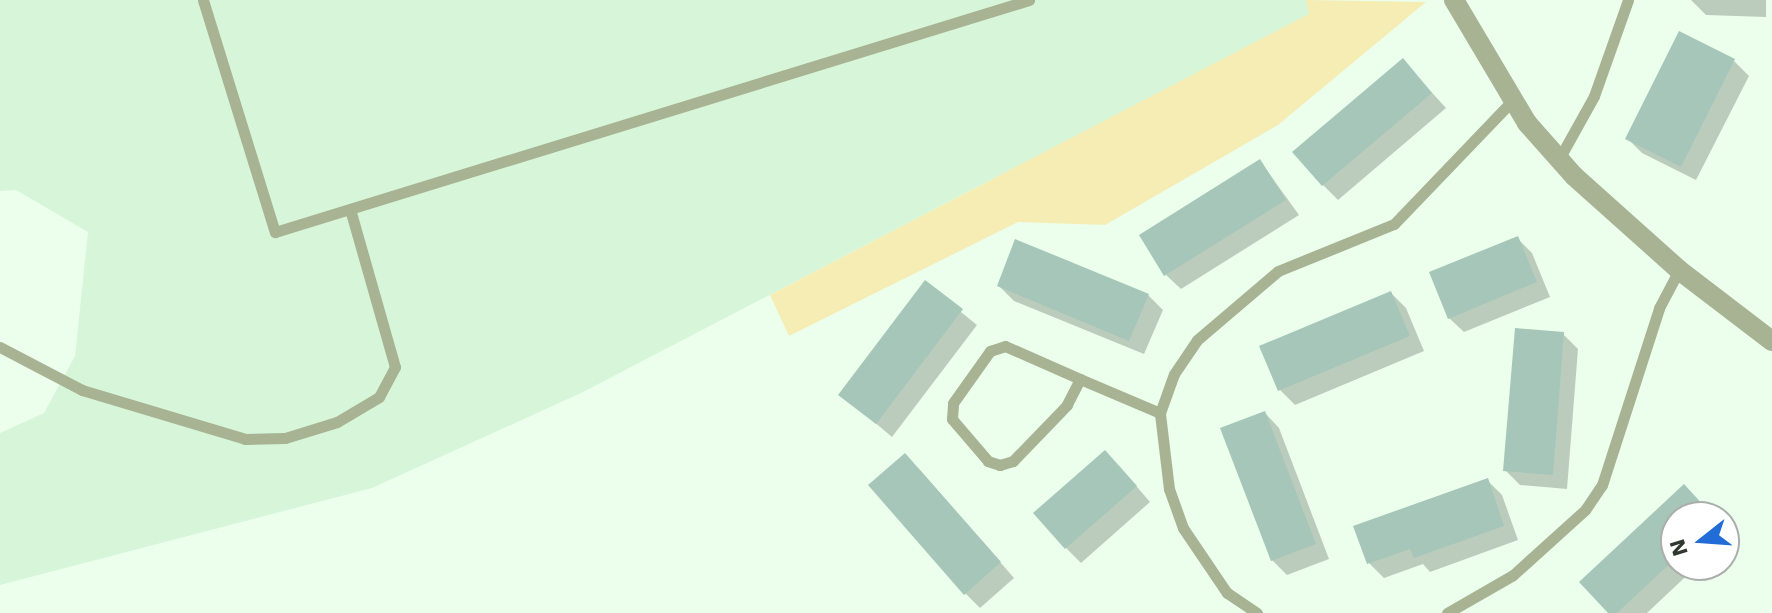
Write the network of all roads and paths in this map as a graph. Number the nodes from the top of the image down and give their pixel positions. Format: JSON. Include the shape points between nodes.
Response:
{"nodes":[{"id":1,"x":203,"y":0,"type":"edge"},
{"id":2,"x":1029,"y":0,"type":"edge"},
{"id":3,"x":1454,"y":0,"type":"edge"},
{"id":4,"x":1628,"y":0,"type":"edge"},
{"id":5,"x":1513,"y":100,"type":"junction"},
{"id":6,"x":1559,"y":159,"type":"junction"},
{"id":7,"x":350,"y":209,"type":"junction"},
{"id":8,"x":1679,"y":270,"type":"junction"},
{"id":9,"x":1772,"y":341,"type":"edge"},
{"id":10,"x":0,"y":347,"type":"edge"},
{"id":11,"x":1080,"y":379,"type":"junction"},
{"id":12,"x":1160,"y":413,"type":"junction"},
{"id":13,"x":1257,"y":613,"type":"edge"},
{"id":14,"x":1447,"y":613,"type":"edge"}],
"edges":[{"from":1,"to":7,"type":"lane","via":[[275,232]]},
{"from":2,"to":7,"type":"lane"},
{"from":3,"to":5,"type":"street"},
{"from":4,"to":6,"type":"lane","via":[[1594,96]]},
{"from":5,"to":6,"type":"street"},
{"from":5,"to":12,"type":"lane","via":[[1394,224],[1278,271],[1197,340],[1174,374]]},
{"from":6,"to":8,"type":"street"},
{"from":7,"to":10,"type":"lane","via":[[395,367],[379,397],[337,422],[285,438],[245,439],[82,390]]},
{"from":8,"to":9,"type":"street"},
{"from":8,"to":14,"type":"lane","via":[[1659,308],[1602,485],[1585,510],[1513,575]]},
{"from":11,"to":11,"type":"lane","via":[[996,347],[953,403],[952,419],[988,461],[1013,461],[1067,405]]},
{"from":11,"to":12,"type":"lane"},
{"from":12,"to":13,"type":"lane","via":[[1169,489],[1183,528],[1227,593]]}]}
